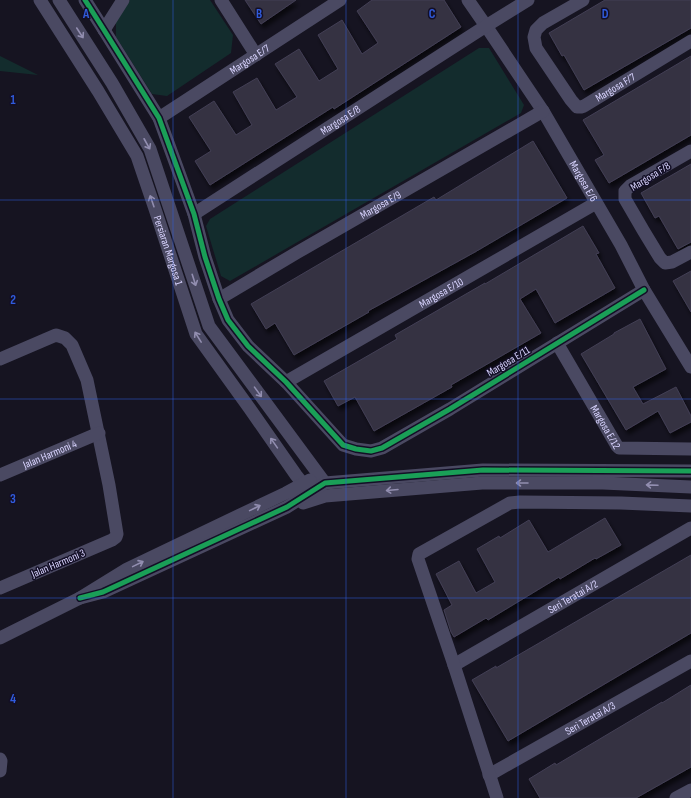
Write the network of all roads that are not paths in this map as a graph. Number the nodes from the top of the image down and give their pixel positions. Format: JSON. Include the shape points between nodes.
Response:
{"nodes":[{"id":1,"x":40,"y":0,"type":"edge"},
{"id":2,"x":59,"y":0,"type":"edge"},
{"id":3,"x":85,"y":0,"type":"edge"},
{"id":4,"x":123,"y":0,"type":"edge"},
{"id":5,"x":221,"y":0,"type":"edge"},
{"id":6,"x":340,"y":0,"type":"edge"},
{"id":7,"x":468,"y":0,"type":"edge"},
{"id":8,"x":528,"y":0,"type":"edge"},
{"id":9,"x":583,"y":0,"type":"edge"},
{"id":10,"x":486,"y":26,"type":"junction"},
{"id":11,"x":104,"y":30,"type":"junction"},
{"id":12,"x":691,"y":41,"type":"edge"},
{"id":13,"x":256,"y":55,"type":"junction"},
{"id":14,"x":130,"y":73,"type":"junction"},
{"id":15,"x":112,"y":83,"type":"junction"},
{"id":16,"x":98,"y":91,"type":"junction"},
{"id":17,"x":543,"y":111,"type":"junction"},
{"id":18,"x":159,"y":118,"type":"junction"},
{"id":19,"x":691,"y":151,"type":"edge"},
{"id":20,"x":596,"y":203,"type":"junction"},
{"id":21,"x":194,"y":214,"type":"junction"},
{"id":22,"x":691,"y":252,"type":"edge"},
{"id":23,"x":205,"y":257,"type":"junction"},
{"id":24,"x":188,"y":261,"type":"junction"},
{"id":25,"x":174,"y":266,"type":"junction"},
{"id":26,"x":644,"y":290,"type":"junction"},
{"id":27,"x":219,"y":299,"type":"junction"},
{"id":28,"x":557,"y":343,"type":"junction"},
{"id":29,"x":0,"y":359,"type":"edge"},
{"id":30,"x":691,"y":365,"type":"edge"},
{"id":31,"x":286,"y":382,"type":"junction"},
{"id":32,"x":99,"y":433,"type":"junction"},
{"id":33,"x":691,"y":449,"type":"edge"},
{"id":34,"x":691,"y":471,"type":"edge"},
{"id":35,"x":0,"y":475,"type":"edge"},
{"id":36,"x":303,"y":484,"type":"junction"},
{"id":37,"x":323,"y":485,"type":"junction"},
{"id":38,"x":691,"y":487,"type":"edge"},
{"id":39,"x":691,"y":506,"type":"edge"},
{"id":40,"x":287,"y":507,"type":"junction"},
{"id":41,"x":691,"y":528,"type":"edge"},
{"id":42,"x":0,"y":588,"type":"edge"},
{"id":43,"x":80,"y":598,"type":"junction"},
{"id":44,"x":0,"y":638,"type":"edge"},
{"id":45,"x":691,"y":660,"type":"edge"},
{"id":46,"x":454,"y":665,"type":"junction"},
{"id":47,"x":0,"y":759,"type":"edge"},
{"id":48,"x":0,"y":771,"type":"edge"},
{"id":49,"x":489,"y":775,"type":"junction"},
{"id":50,"x":691,"y":790,"type":"edge"},
{"id":51,"x":497,"y":798,"type":"edge"},
{"id":52,"x":676,"y":798,"type":"edge"}],
"edges":[{"from":1,"to":16,"type":"street","name":"Persiaran Margosa 1"},
{"from":2,"to":15,"type":"street","name":"Persiaran Margosa 1","one_way":true},
{"from":3,"to":11,"type":"street"},
{"from":4,"to":11,"type":"street"},
{"from":5,"to":13,"type":"street"},
{"from":6,"to":13,"type":"street","name":"Margosa E/7"},
{"from":7,"to":10,"type":"street","name":"Margosa E/6"},
{"from":8,"to":10,"type":"street","name":"Margosa E/8"},
{"from":9,"to":12,"type":"street","name":"Margosa F/7","via":[[544,23],[536,30],[534,37],[536,48],[576,107],[581,107]]},
{"from":10,"to":17,"type":"street","name":"Margosa E/6"},
{"from":10,"to":21,"type":"street","name":"Margosa E/8"},
{"from":11,"to":14,"type":"street"},
{"from":13,"to":18,"type":"street","name":"Margosa E/7"},
{"from":14,"to":15,"type":"street"},
{"from":14,"to":18,"type":"street"},
{"from":15,"to":16,"type":"street"},
{"from":15,"to":24,"type":"street","name":"Persiaran Margosa 1","one_way":true,"via":[[150,149]]},
{"from":25,"to":16,"type":"street","name":"Persiaran Margosa 1","one_way":true,"via":[[137,156]]},
{"from":17,"to":20,"type":"street","name":"Margosa E/6"},
{"from":17,"to":27,"type":"street","name":"Margosa E/9"},
{"from":18,"to":21,"type":"street"},
{"from":19,"to":22,"type":"street","name":"Margosa F/8","via":[[625,191],[625,199],[665,263]]},
{"from":20,"to":26,"type":"street","name":"Margosa E/6"},
{"from":20,"to":31,"type":"street","name":"Margosa E/10"},
{"from":21,"to":23,"type":"street"},
{"from":23,"to":24,"type":"street"},
{"from":23,"to":27,"type":"street"},
{"from":24,"to":25,"type":"street"},
{"from":24,"to":37,"type":"street","name":"Persiaran Margosa 1","one_way":true,"via":[[209,326]]},
{"from":36,"to":25,"type":"street","name":"Persiaran Margosa 1","one_way":true,"via":[[196,334]]},
{"from":26,"to":28,"type":"street","name":"Margosa E/11"},
{"from":26,"to":30,"type":"street","name":"Margosa E/6"},
{"from":27,"to":31,"type":"street","via":[[228,320],[248,346]]},
{"from":28,"to":31,"type":"street","name":"Margosa E/11","via":[[450,409],[382,448],[371,451],[343,445]]},
{"from":28,"to":33,"type":"street","name":"Margosa E/12","via":[[619,448]]},
{"from":29,"to":32,"type":"street","via":[[56,335],[65,338],[72,345],[87,380]]},
{"from":32,"to":35,"type":"street","name":"Jalan Harmoni 4"},
{"from":32,"to":42,"type":"street","name":"Jalan Harmoni 3","via":[[116,537]]},
{"from":34,"to":37,"type":"street","via":[[483,470]]},
{"from":36,"to":37,"type":"street"},
{"from":36,"to":40,"type":"street"},
{"from":43,"to":36,"type":"street","one_way":true,"via":[[127,569],[286,493],[295,481]]},
{"from":38,"to":37,"type":"street","one_way":true,"via":[[603,483]]},
{"from":37,"to":40,"type":"street"},
{"from":39,"to":46,"type":"street","via":[[510,503],[419,554],[418,560]]},
{"from":40,"to":43,"type":"street","via":[[103,592]]},
{"from":41,"to":46,"type":"street","name":"Seri Teratai A/2"},
{"from":43,"to":44,"type":"street"},
{"from":45,"to":49,"type":"street","name":"Seri Teratai A/3"},
{"from":46,"to":49,"type":"street"},
{"from":47,"to":48,"type":"street"},
{"from":49,"to":51,"type":"street"},
{"from":50,"to":52,"type":"street"}]}
